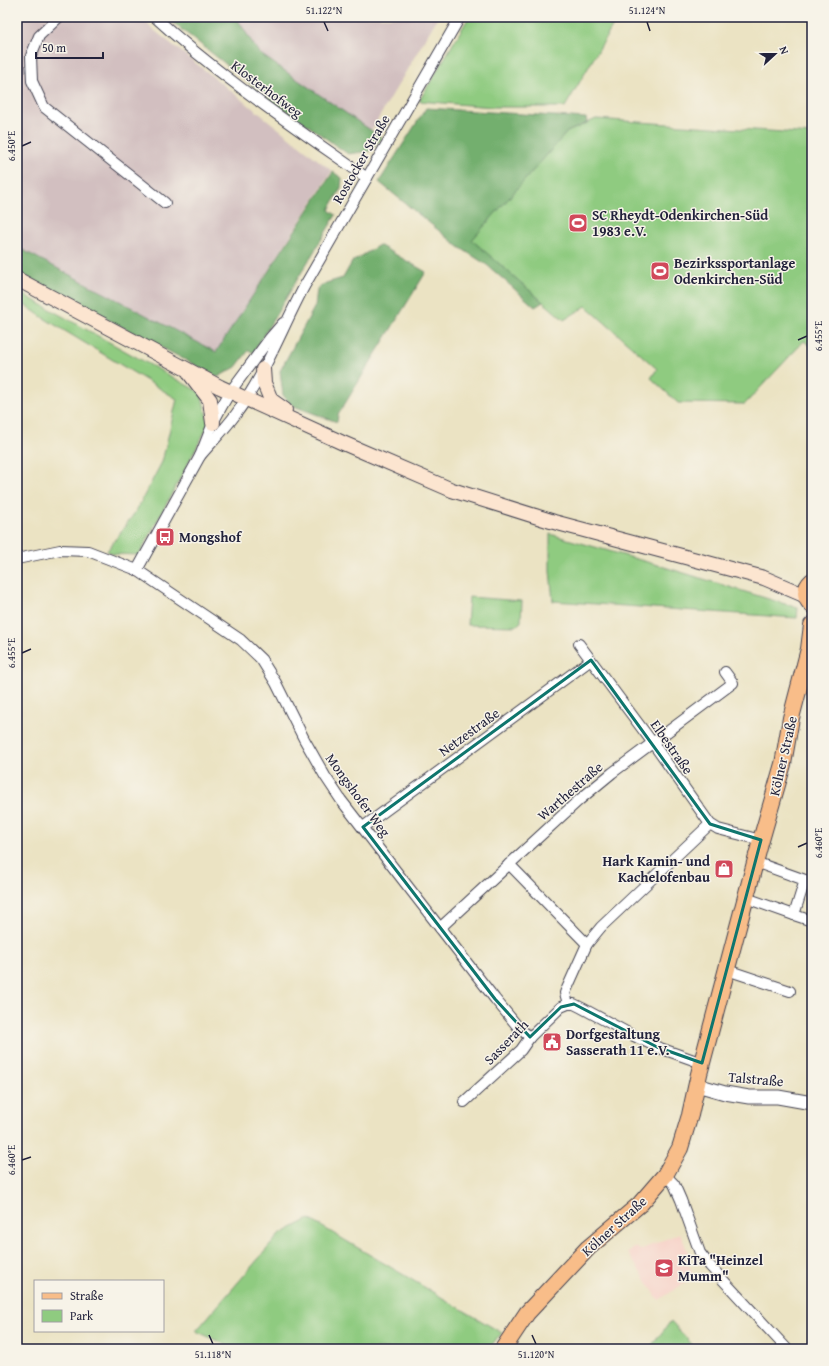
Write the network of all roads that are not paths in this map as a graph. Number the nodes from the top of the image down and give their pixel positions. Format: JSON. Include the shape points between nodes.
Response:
{"nodes":[{"id":1,"x":59,"y":17,"type":"edge"},
{"id":2,"x":155,"y":17,"type":"edge"},
{"id":3,"x":460,"y":17,"type":"edge"},
{"id":4,"x":367,"y":178,"type":"junction"},
{"id":5,"x":165,"y":203,"type":"dead end"},
{"id":6,"x":17,"y":279,"type":"edge"},
{"id":7,"x":289,"y":316,"type":"junction"},
{"id":8,"x":264,"y":369,"type":"junction"},
{"id":9,"x":188,"y":371,"type":"junction"},
{"id":10,"x":230,"y":392,"type":"junction"},
{"id":11,"x":246,"y":399,"type":"junction"},
{"id":12,"x":213,"y":423,"type":"junction"},
{"id":13,"x":343,"y":443,"type":"junction"},
{"id":14,"x":200,"y":456,"type":"junction"},
{"id":15,"x":17,"y":559,"type":"edge"},
{"id":16,"x":137,"y":570,"type":"junction"},
{"id":17,"x":811,"y":591,"type":"edge"},
{"id":18,"x":812,"y":625,"type":"edge"},
{"id":19,"x":579,"y":644,"type":"dead end"},
{"id":20,"x":811,"y":647,"type":"edge"},
{"id":21,"x":591,"y":660,"type":"junction"},
{"id":22,"x":726,"y":672,"type":"dead end"},
{"id":23,"x":652,"y":742,"type":"junction"},
{"id":24,"x":710,"y":824,"type":"junction"},
{"id":25,"x":363,"y":827,"type":"junction"},
{"id":26,"x":761,"y":840,"type":"junction"},
{"id":27,"x":755,"y":862,"type":"junction"},
{"id":28,"x":509,"y":864,"type":"junction"},
{"id":29,"x":746,"y":898,"type":"junction"},
{"id":30,"x":794,"y":914,"type":"junction"},
{"id":31,"x":812,"y":922,"type":"edge"},
{"id":32,"x":440,"y":928,"type":"junction"},
{"id":33,"x":587,"y":944,"type":"junction"},
{"id":34,"x":727,"y":970,"type":"junction"},
{"id":35,"x":790,"y":992,"type":"dead end"},
{"id":36,"x":568,"y":1004,"type":"junction"},
{"id":37,"x":530,"y":1037,"type":"junction"},
{"id":38,"x":702,"y":1063,"type":"junction"},
{"id":39,"x":697,"y":1085,"type":"junction"},
{"id":40,"x":464,"y":1102,"type":"dead end"},
{"id":41,"x":812,"y":1103,"type":"edge"},
{"id":42,"x":665,"y":1175,"type":"junction"},
{"id":43,"x":503,"y":1349,"type":"edge"},
{"id":44,"x":787,"y":1349,"type":"edge"}],
"edges":[{"from":1,"to":5,"type":"street","via":[[39,36],[32,56],[32,81],[44,107]]},
{"from":2,"to":4,"type":"street","name":"Klosterhofweg","via":[[181,41]]},
{"from":3,"to":4,"type":"street","name":"Rostocker Straße"},
{"from":4,"to":7,"type":"street","name":"Rostocker Straße"},
{"from":6,"to":9,"type":"main road"},
{"from":7,"to":8,"type":"street","name":"Rostocker Straße"},
{"from":7,"to":10,"type":"street","name":"Rostocker Straße"},
{"from":8,"to":11,"type":"street","name":"Rostocker Straße"},
{"from":8,"to":13,"type":"main road","via":[[264,383],[271,400]]},
{"from":9,"to":10,"type":"main road"},
{"from":9,"to":12,"type":"main road","via":[[210,400]]},
{"from":10,"to":11,"type":"main road"},
{"from":10,"to":12,"type":"street","name":"Rostocker Straße"},
{"from":11,"to":13,"type":"main road"},
{"from":11,"to":14,"type":"street","name":"Rostocker Straße","via":[[236,415]]},
{"from":12,"to":14,"type":"street","name":"Rostocker Straße"},
{"from":13,"to":17,"type":"main road","via":[[452,490],[554,522]]},
{"from":14,"to":16,"type":"street"},
{"from":15,"to":16,"type":"street","via":[[60,550],[88,551]]},
{"from":16,"to":25,"type":"street","name":"Mongshofer Weg","via":[[241,640],[261,659],[276,682],[325,776]]},
{"from":18,"to":20,"type":"main road","name":"Kölner Straße"},
{"from":19,"to":21,"type":"street","name":"Elbestraße"},
{"from":20,"to":26,"type":"main road","name":"Kölner Straße","via":[[791,718],[784,764]]},
{"from":21,"to":23,"type":"street","name":"Elbestraße"},
{"from":21,"to":25,"type":"street","name":"Netzestraße"},
{"from":22,"to":23,"type":"street","name":"Warthestraße","via":[[732,683]]},
{"from":23,"to":24,"type":"street","name":"Elbestraße"},
{"from":23,"to":28,"type":"street","name":"Warthestraße","via":[[578,801]]},
{"from":24,"to":26,"type":"street","via":[[718,829]]},
{"from":24,"to":33,"type":"street","via":[[610,917]]},
{"from":25,"to":32,"type":"street","name":"Mongshofer Weg"},
{"from":26,"to":27,"type":"main road","name":"Kölner Straße"},
{"from":27,"to":29,"type":"main road","name":"Kölner Straße"},
{"from":27,"to":30,"type":"street","via":[[805,880]]},
{"from":28,"to":32,"type":"street","name":"Warthestraße"},
{"from":28,"to":33,"type":"street"},
{"from":29,"to":30,"type":"street"},
{"from":29,"to":34,"type":"main road","name":"Kölner Straße"},
{"from":30,"to":31,"type":"street"},
{"from":32,"to":37,"type":"street","name":"Mongshofer Weg","via":[[494,999]]},
{"from":33,"to":36,"type":"street","via":[[565,993]]},
{"from":34,"to":35,"type":"street"},
{"from":34,"to":38,"type":"main road","name":"Kölner Straße"},
{"from":36,"to":37,"type":"street","name":"Sasserath","via":[[561,1007]]},
{"from":36,"to":38,"type":"street","via":[[574,1004],[657,1047]]},
{"from":37,"to":40,"type":"street","name":"Sasserath","via":[[521,1050]]},
{"from":38,"to":39,"type":"main road","name":"Kölner Straße"},
{"from":39,"to":41,"type":"street","name":"Talstraße","via":[[725,1094],[778,1097]]},
{"from":39,"to":42,"type":"main road","name":"Kölner Straße","via":[[680,1148]]},
{"from":42,"to":43,"type":"main road","name":"Kölner Straße","via":[[640,1204],[588,1248],[527,1313]]},
{"from":42,"to":44,"type":"street","via":[[676,1187],[700,1253]]}]}
